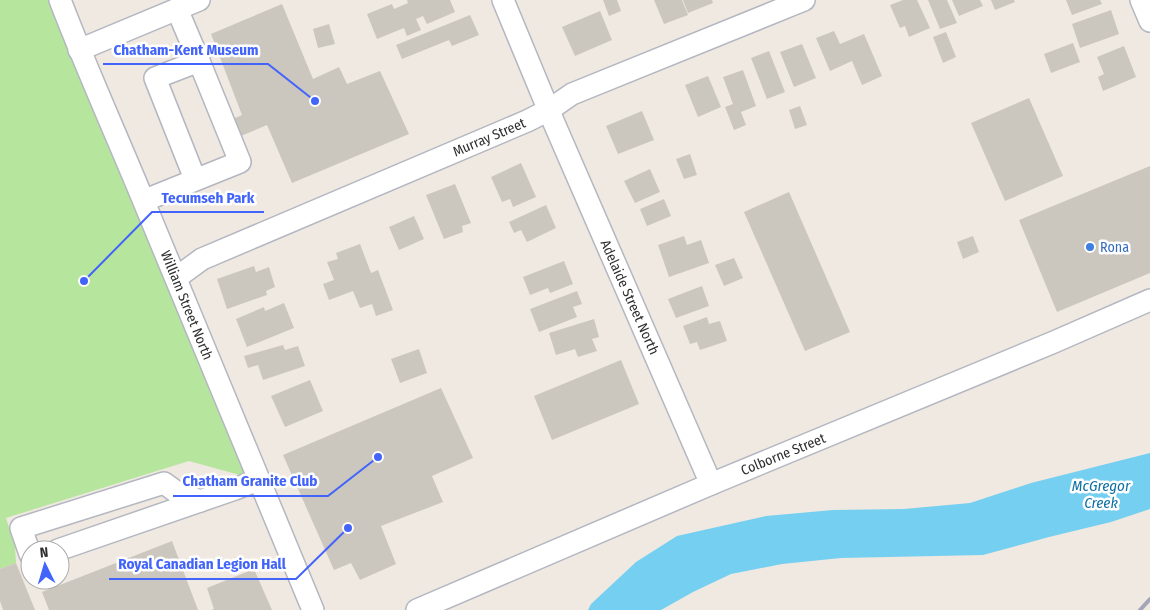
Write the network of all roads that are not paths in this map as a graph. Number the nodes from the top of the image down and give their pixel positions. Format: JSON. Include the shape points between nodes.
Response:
{"nodes":[{"id":1,"x":60,"y":0,"type":"edge"},
{"id":2,"x":199,"y":0,"type":"edge"},
{"id":3,"x":503,"y":0,"type":"edge"},
{"id":4,"x":804,"y":0,"type":"edge"},
{"id":5,"x":1141,"y":0,"type":"edge"},
{"id":6,"x":178,"y":9,"type":"junction"},
{"id":7,"x":1150,"y":21,"type":"edge"},
{"id":8,"x":79,"y":50,"type":"junction"},
{"id":9,"x":199,"y":61,"type":"junction"},
{"id":10,"x":549,"y":110,"type":"junction"},
{"id":11,"x":195,"y":179,"type":"junction"},
{"id":12,"x":144,"y":200,"type":"junction"},
{"id":13,"x":176,"y":278,"type":"junction"},
{"id":14,"x":1150,"y":300,"type":"edge"},
{"id":15,"x":258,"y":480,"type":"junction"},
{"id":16,"x":711,"y":484,"type":"junction"},
{"id":17,"x":200,"y":501,"type":"junction"},
{"id":18,"x":25,"y":540,"type":"edge"},
{"id":19,"x":70,"y":546,"type":"edge"},
{"id":20,"x":313,"y":610,"type":"edge"},
{"id":21,"x":417,"y":610,"type":"edge"}],
"edges":[{"from":1,"to":8,"type":"street","name":"William Street North"},
{"from":2,"to":6,"type":"street"},
{"from":3,"to":10,"type":"street","name":"Adelaide Street North"},
{"from":4,"to":10,"type":"street","name":"Murray Street","via":[[572,94]]},
{"from":5,"to":7,"type":"street"},
{"from":6,"to":8,"type":"street"},
{"from":6,"to":9,"type":"street"},
{"from":8,"to":12,"type":"street","name":"William Street North"},
{"from":9,"to":11,"type":"street","via":[[155,78]]},
{"from":9,"to":11,"type":"street","via":[[240,162]]},
{"from":10,"to":13,"type":"street","name":"Murray Street","via":[[202,260]]},
{"from":10,"to":16,"type":"street","name":"Adelaide Street North"},
{"from":11,"to":12,"type":"street"},
{"from":12,"to":13,"type":"street","name":"William Street North"},
{"from":13,"to":15,"type":"street","name":"William Street North"},
{"from":14,"to":16,"type":"street","name":"Colborne Street"},
{"from":15,"to":17,"type":"street"},
{"from":15,"to":20,"type":"street","name":"William Street North"},
{"from":16,"to":21,"type":"street","name":"Colborne Street"},
{"from":17,"to":18,"type":"street","via":[[164,483],[21,528]]},
{"from":17,"to":19,"type":"street"}]}
